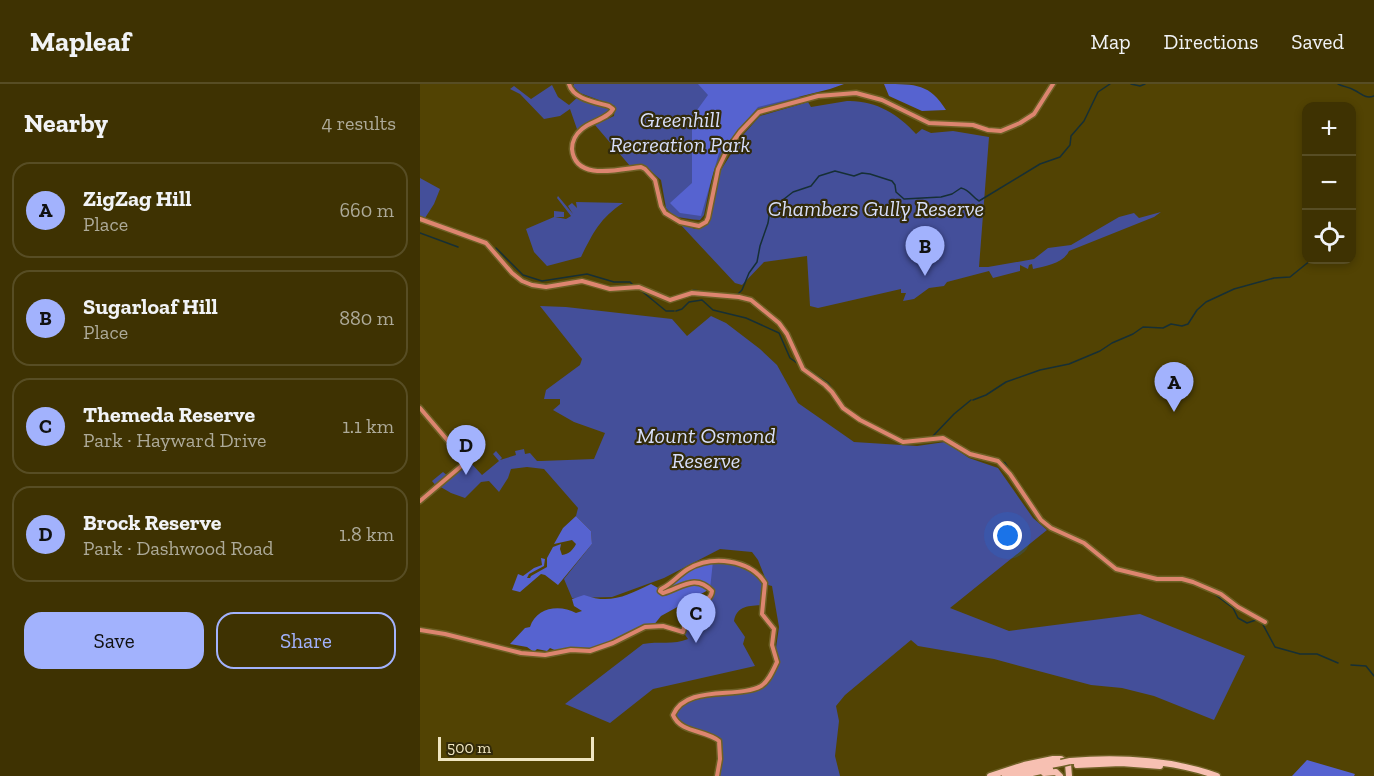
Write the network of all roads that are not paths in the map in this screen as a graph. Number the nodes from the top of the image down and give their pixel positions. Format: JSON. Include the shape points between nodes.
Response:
{"nodes":[{"id":1,"x":569,"y":84,"type":"edge"},
{"id":2,"x":1053,"y":84,"type":"edge"},
{"id":3,"x":420,"y":219,"type":"edge"},
{"id":4,"x":420,"y":408,"type":"edge"},
{"id":5,"x":462,"y":457,"type":"junction"},
{"id":6,"x":459,"y":468,"type":"junction"},
{"id":7,"x":421,"y":501,"type":"edge"},
{"id":8,"x":1265,"y":622,"type":"dead end"},
{"id":9,"x":420,"y":631,"type":"edge"},
{"id":10,"x":1067,"y":764,"type":"junction"},
{"id":11,"x":717,"y":776,"type":"edge"},
{"id":12,"x":990,"y":776,"type":"edge"},
{"id":13,"x":1005,"y":776,"type":"edge"},
{"id":14,"x":1017,"y":776,"type":"edge"},
{"id":15,"x":1026,"y":776,"type":"edge"},
{"id":16,"x":1060,"y":776,"type":"edge"},
{"id":17,"x":1069,"y":776,"type":"edge"},
{"id":18,"x":1204,"y":776,"type":"edge"},
{"id":19,"x":1217,"y":776,"type":"edge"}],
"edges":[{"from":1,"to":2,"type":"street","via":[[576,94],[613,110],[576,135],[572,149],[576,159],[595,171],[645,169],[656,180],[665,213],[696,226],[708,218],[718,169],[727,150],[759,111],[818,96],[856,93],[882,100],[928,123],[973,125],[997,131],[1034,114]]},
{"from":3,"to":8,"type":"street","via":[[486,243],[518,278],[537,286],[582,281],[610,289],[639,287],[669,300],[689,294],[739,297],[758,304],[787,334],[801,366],[832,392],[846,411],[903,442],[943,438],[970,454],[1001,463],[1041,520],[1084,543],[1116,569],[1157,579],[1193,582],[1221,594]]},
{"from":4,"to":5,"type":"street"},
{"from":5,"to":6,"type":"street"},
{"from":5,"to":6,"type":"street","via":[[466,462]]},
{"from":6,"to":7,"type":"street"},
{"from":9,"to":11,"type":"street","via":[[545,655],[590,651],[645,627],[663,626],[683,632],[687,616],[710,598],[712,591],[691,582],[662,593],[660,590],[704,562],[745,565],[763,579],[766,589],[762,614],[774,629],[772,645],[777,660],[766,680],[754,688],[707,694],[674,712],[682,726],[719,741]]},
{"from":10,"to":13,"type":"highway"},
{"from":10,"to":14,"type":"highway"},
{"from":10,"to":18,"type":"highway","via":[[1143,764]]},
{"from":10,"to":19,"type":"highway","via":[[1109,759],[1154,761]]},
{"from":12,"to":17,"type":"highway","via":[[1056,759],[1068,764]]},
{"from":15,"to":16,"type":"highway","via":[[1054,772]]}]}
